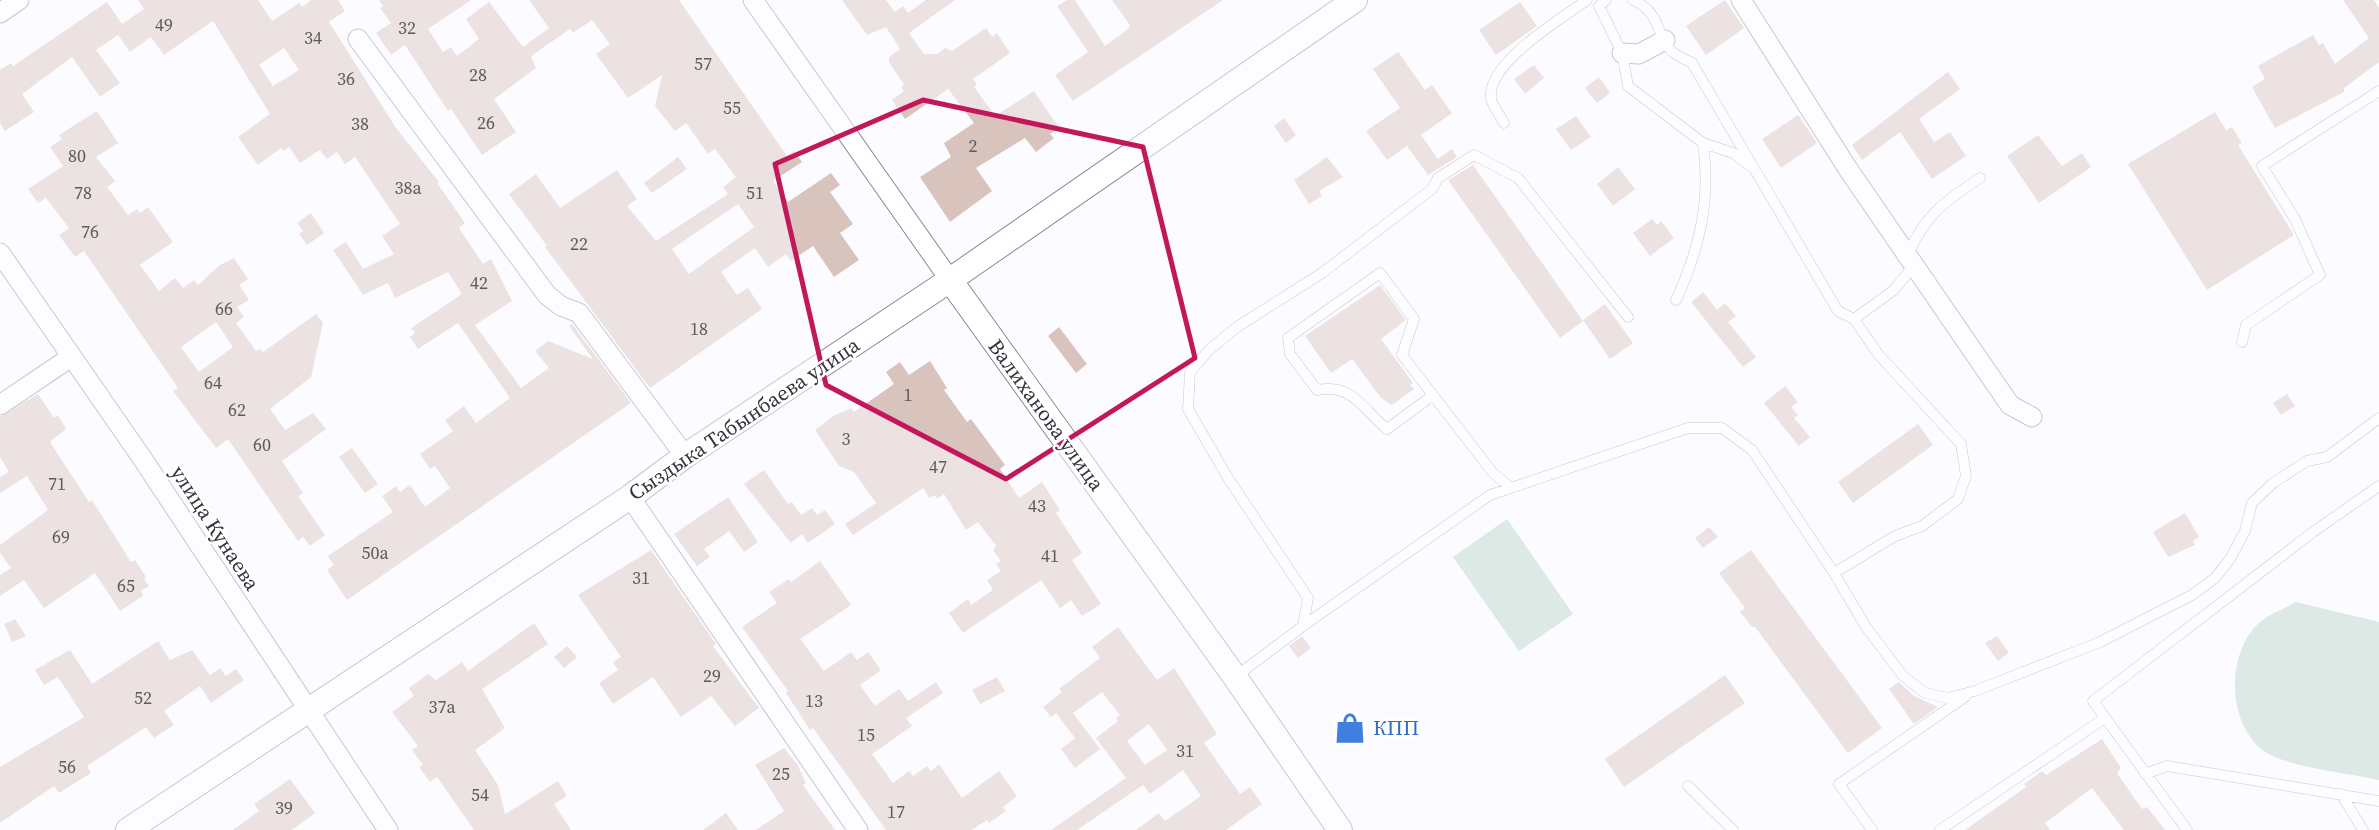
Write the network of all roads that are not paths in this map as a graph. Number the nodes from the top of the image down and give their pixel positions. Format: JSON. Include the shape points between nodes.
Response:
{"nodes":[{"id":1,"x":19,"y":0,"type":"edge"},
{"id":2,"x":753,"y":0,"type":"edge"},
{"id":3,"x":1355,"y":0,"type":"edge"},
{"id":4,"x":1587,"y":0,"type":"edge"},
{"id":5,"x":1633,"y":0,"type":"edge"},
{"id":6,"x":1741,"y":0,"type":"edge"},
{"id":7,"x":1599,"y":2,"type":"edge"},
{"id":8,"x":0,"y":13,"type":"edge"},
{"id":9,"x":358,"y":38,"type":"dead end"},
{"id":10,"x":1665,"y":40,"type":"junction"},
{"id":11,"x":1622,"y":53,"type":"junction"},
{"id":12,"x":2379,"y":91,"type":"edge"},
{"id":13,"x":1504,"y":123,"type":"dead end"},
{"id":14,"x":1703,"y":143,"type":"junction"},
{"id":15,"x":1753,"y":169,"type":"junction"},
{"id":16,"x":1980,"y":177,"type":"dead end"},
{"id":17,"x":0,"y":253,"type":"edge"},
{"id":18,"x":1912,"y":259,"type":"junction"},
{"id":19,"x":950,"y":281,"type":"junction"},
{"id":20,"x":1676,"y":300,"type":"dead end"},
{"id":21,"x":1628,"y":317,"type":"dead end"},
{"id":22,"x":1854,"y":319,"type":"junction"},
{"id":23,"x":2242,"y":342,"type":"dead end"},
{"id":24,"x":71,"y":357,"type":"junction"},
{"id":25,"x":1432,"y":396,"type":"junction"},
{"id":26,"x":0,"y":405,"type":"edge"},
{"id":27,"x":2032,"y":417,"type":"dead end"},
{"id":28,"x":2379,"y":418,"type":"edge"},
{"id":29,"x":685,"y":456,"type":"junction"},
{"id":30,"x":1509,"y":486,"type":"junction"},
{"id":31,"x":2379,"y":486,"type":"edge"},
{"id":32,"x":630,"y":497,"type":"junction"},
{"id":33,"x":1834,"y":573,"type":"junction"},
{"id":34,"x":1303,"y":626,"type":"junction"},
{"id":35,"x":1235,"y":677,"type":"junction"},
{"id":36,"x":1975,"y":691,"type":"junction"},
{"id":37,"x":307,"y":710,"type":"junction"},
{"id":38,"x":2105,"y":718,"type":"junction"},
{"id":39,"x":2145,"y":774,"type":"junction"},
{"id":40,"x":1688,"y":786,"type":"dead end"},
{"id":41,"x":2341,"y":794,"type":"junction"},
{"id":42,"x":2379,"y":801,"type":"edge"},
{"id":43,"x":128,"y":830,"type":"edge"},
{"id":44,"x":388,"y":830,"type":"edge"},
{"id":45,"x":858,"y":830,"type":"edge"},
{"id":46,"x":1340,"y":830,"type":"edge"},
{"id":47,"x":1733,"y":830,"type":"edge"},
{"id":48,"x":1872,"y":830,"type":"edge"},
{"id":49,"x":1940,"y":830,"type":"edge"},
{"id":50,"x":2187,"y":830,"type":"edge"},
{"id":51,"x":2362,"y":830,"type":"edge"}],
"edges":[{"from":1,"to":8,"type":"street"},
{"from":2,"to":19,"type":"street","name":"Валиханова улица"},
{"from":3,"to":19,"type":"street","name":"Сыздыка Табынбаева улица"},
{"from":4,"to":13,"type":"lane","via":[[1514,54],[1495,76],[1491,99]]},
{"from":5,"to":10,"type":"lane","via":[[1656,19]]},
{"from":6,"to":18,"type":"street","via":[[1848,169]]},
{"from":7,"to":11,"type":"lane"},
{"from":9,"to":29,"type":"street","via":[[547,295],[579,313]]},
{"from":10,"to":11,"type":"street","via":[[1639,54]]},
{"from":10,"to":15,"type":"lane","via":[[1669,49],[1692,63]]},
{"from":11,"to":14,"type":"lane","via":[[1628,86]]},
{"from":12,"to":23,"type":"lane","via":[[2262,166],[2295,219],[2320,275],[2246,325]]},
{"from":14,"to":15,"type":"lane","via":[[1733,153]]},
{"from":14,"to":20,"type":"lane","via":[[1707,201],[1692,266]]},
{"from":15,"to":22,"type":"lane","via":[[1838,311]]},
{"from":16,"to":18,"type":"lane","via":[[1928,217]]},
{"from":17,"to":24,"type":"street","name":"улица Кунаева"},
{"from":18,"to":22,"type":"lane","via":[[1894,290]]},
{"from":18,"to":27,"type":"street","via":[[2010,405]]},
{"from":19,"to":29,"type":"street","name":"Сыздыка Табынбаева улица"},
{"from":19,"to":35,"type":"street","name":"Валиханова улица"},
{"from":21,"to":34,"type":"lane","via":[[1518,178],[1474,155],[1438,178],[1432,188],[1322,273],[1210,349],[1190,372],[1188,409],[1308,598]]},
{"from":22,"to":33,"type":"lane","via":[[1878,354],[1961,444],[1966,477],[1958,499],[1922,526],[1895,536]]},
{"from":24,"to":26,"type":"street"},
{"from":24,"to":37,"type":"street","name":"улица Кунаева"},
{"from":25,"to":25,"type":"lane","via":[[1402,355],[1414,319],[1380,273],[1288,338],[1290,354],[1317,390],[1337,387],[1351,393],[1387,429]]},
{"from":25,"to":30,"type":"lane","via":[[1493,473]]},
{"from":28,"to":36,"type":"lane","via":[[2327,457],[2308,461],[2273,483],[2252,503],[2245,531],[2230,559],[2192,595],[2100,642]]},
{"from":29,"to":32,"type":"street","name":"Сыздыка Табынбаева улица"},
{"from":30,"to":33,"type":"lane","via":[[1688,428],[1722,428],[1752,450]]},
{"from":30,"to":34,"type":"lane"},
{"from":31,"to":38,"type":"lane","via":[[2093,701]]},
{"from":32,"to":37,"type":"street","name":"Сыздыка Табынбаева улица"},
{"from":32,"to":45,"type":"street"},
{"from":33,"to":36,"type":"lane","via":[[1903,676],[1925,693],[1948,698]]},
{"from":34,"to":35,"type":"lane"},
{"from":35,"to":46,"type":"street","name":"Валиханова улица"},
{"from":36,"to":48,"type":"lane","via":[[1839,783]]},
{"from":37,"to":43,"type":"street","name":"Сыздыка Табынбаева улица"},
{"from":37,"to":44,"type":"street","name":"улица Кунаева"},
{"from":38,"to":39,"type":"lane"},
{"from":38,"to":49,"type":"lane"},
{"from":39,"to":41,"type":"lane","via":[[2167,766]]},
{"from":39,"to":50,"type":"lane"},
{"from":40,"to":47,"type":"lane"},
{"from":41,"to":42,"type":"lane"},
{"from":41,"to":51,"type":"lane"}]}
